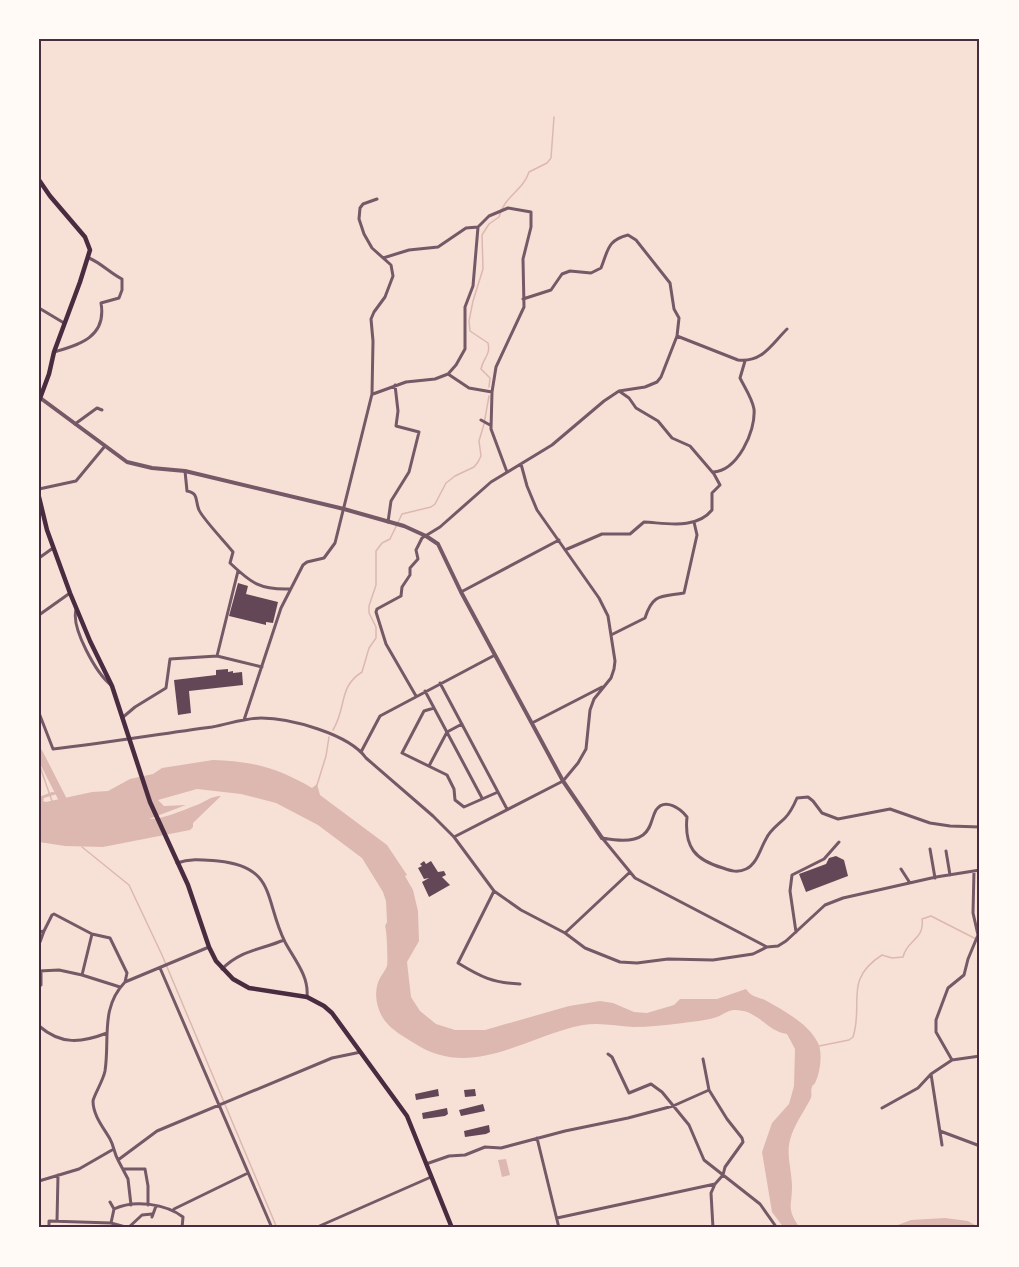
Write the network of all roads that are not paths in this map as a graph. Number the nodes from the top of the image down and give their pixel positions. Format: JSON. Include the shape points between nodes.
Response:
{"nodes":[{"id":1,"x":39,"y":180,"type":"edge"},
{"id":2,"x":377,"y":199,"type":"dead end"},
{"id":3,"x":478,"y":227,"type":"junction"},
{"id":4,"x":88,"y":258,"type":"junction"},
{"id":5,"x":383,"y":258,"type":"junction"},
{"id":6,"x":523,"y":299,"type":"junction"},
{"id":7,"x":39,"y":309,"type":"edge"},
{"id":8,"x":64,"y":323,"type":"junction"},
{"id":9,"x":787,"y":329,"type":"dead end"},
{"id":10,"x":677,"y":336,"type":"junction"},
{"id":11,"x":54,"y":352,"type":"junction"},
{"id":12,"x":745,"y":361,"type":"junction"},
{"id":13,"x":448,"y":374,"type":"junction"},
{"id":14,"x":395,"y":385,"type":"junction"},
{"id":15,"x":619,"y":391,"type":"junction"},
{"id":16,"x":492,"y":392,"type":"junction"},
{"id":17,"x":372,"y":394,"type":"junction"},
{"id":18,"x":39,"y":398,"type":"edge"},
{"id":19,"x":102,"y":410,"type":"dead end"},
{"id":20,"x":481,"y":420,"type":"dead end"},
{"id":21,"x":75,"y":424,"type":"junction"},
{"id":22,"x":491,"y":426,"type":"junction"},
{"id":23,"x":105,"y":446,"type":"junction"},
{"id":24,"x":521,"y":464,"type":"junction"},
{"id":25,"x":185,"y":471,"type":"junction"},
{"id":26,"x":507,"y":472,"type":"junction"},
{"id":27,"x":712,"y":472,"type":"junction"},
{"id":28,"x":39,"y":489,"type":"edge"},
{"id":29,"x":39,"y":500,"type":"edge"},
{"id":30,"x":344,"y":509,"type":"junction"},
{"id":31,"x":694,"y":522,"type":"junction"},
{"id":32,"x":389,"y":523,"type":"junction"},
{"id":33,"x":426,"y":536,"type":"junction"},
{"id":34,"x":559,"y":540,"type":"junction"},
{"id":35,"x":53,"y":548,"type":"junction"},
{"id":36,"x":565,"y":550,"type":"junction"},
{"id":37,"x":39,"y":558,"type":"edge"},
{"id":38,"x":238,"y":571,"type":"junction"},
{"id":39,"x":290,"y":589,"type":"junction"},
{"id":40,"x":461,"y":592,"type":"junction"},
{"id":41,"x":70,"y":593,"type":"junction"},
{"id":42,"x":39,"y":615,"type":"edge"},
{"id":43,"x":612,"y":635,"type":"junction"},
{"id":44,"x":495,"y":655,"type":"junction"},
{"id":45,"x":217,"y":656,"type":"junction"},
{"id":46,"x":262,"y":667,"type":"junction"},
{"id":47,"x":440,"y":683,"type":"junction"},
{"id":48,"x":604,"y":686,"type":"junction"},
{"id":49,"x":425,"y":691,"type":"junction"},
{"id":50,"x":416,"y":696,"type":"junction"},
{"id":51,"x":434,"y":708,"type":"junction"},
{"id":52,"x":39,"y":713,"type":"edge"},
{"id":53,"x":122,"y":718,"type":"junction"},
{"id":54,"x":243,"y":720,"type":"junction"},
{"id":55,"x":532,"y":723,"type":"junction"},
{"id":56,"x":462,"y":724,"type":"junction"},
{"id":57,"x":447,"y":732,"type":"junction"},
{"id":58,"x":130,"y":740,"type":"junction"},
{"id":59,"x":362,"y":752,"type":"junction"},
{"id":60,"x":428,"y":766,"type":"junction"},
{"id":61,"x":563,"y":781,"type":"junction"},
{"id":62,"x":498,"y":792,"type":"junction"},
{"id":63,"x":482,"y":798,"type":"junction"},
{"id":64,"x":507,"y":809,"type":"junction"},
{"id":65,"x":980,"y":826,"type":"edge"},
{"id":66,"x":454,"y":837,"type":"junction"},
{"id":67,"x":602,"y":838,"type":"junction"},
{"id":68,"x":838,"y":842,"type":"dead end"},
{"id":69,"x":930,"y":849,"type":"dead end"},
{"id":70,"x":946,"y":851,"type":"dead end"},
{"id":71,"x":177,"y":863,"type":"junction"},
{"id":72,"x":902,"y":869,"type":"dead end"},
{"id":73,"x":974,"y":870,"type":"junction"},
{"id":74,"x":980,"y":870,"type":"edge"},
{"id":75,"x":630,"y":872,"type":"junction"},
{"id":76,"x":950,"y":875,"type":"junction"},
{"id":77,"x":935,"y":878,"type":"junction"},
{"id":78,"x":910,"y":883,"type":"junction"},
{"id":79,"x":494,"y":891,"type":"junction"},
{"id":80,"x":44,"y":931,"type":"junction"},
{"id":81,"x":796,"y":932,"type":"junction"},
{"id":82,"x":39,"y":933,"type":"edge"},
{"id":83,"x":565,"y":933,"type":"junction"},
{"id":84,"x":92,"y":934,"type":"junction"},
{"id":85,"x":284,"y":940,"type":"junction"},
{"id":86,"x":40,"y":942,"type":"edge"},
{"id":87,"x":975,"y":942,"type":"junction"},
{"id":88,"x":980,"y":945,"type":"edge"},
{"id":89,"x":209,"y":947,"type":"junction"},
{"id":90,"x":767,"y":947,"type":"junction"},
{"id":91,"x":162,"y":967,"type":"junction"},
{"id":92,"x":222,"y":969,"type":"junction"},
{"id":93,"x":40,"y":971,"type":"edge"},
{"id":94,"x":82,"y":975,"type":"junction"},
{"id":95,"x":125,"y":982,"type":"junction"},
{"id":96,"x":520,"y":984,"type":"dead end"},
{"id":97,"x":41,"y":985,"type":"dead end"},
{"id":98,"x":120,"y":987,"type":"junction"},
{"id":99,"x":307,"y":997,"type":"junction"},
{"id":100,"x":39,"y":1026,"type":"edge"},
{"id":101,"x":107,"y":1033,"type":"junction"},
{"id":102,"x":361,"y":1052,"type":"junction"},
{"id":103,"x":609,"y":1054,"type":"dead end"},
{"id":104,"x":980,"y":1056,"type":"edge"},
{"id":105,"x":703,"y":1059,"type":"dead end"},
{"id":106,"x":952,"y":1060,"type":"junction"},
{"id":107,"x":931,"y":1074,"type":"junction"},
{"id":108,"x":709,"y":1090,"type":"junction"},
{"id":109,"x":220,"y":1104,"type":"junction"},
{"id":110,"x":672,"y":1106,"type":"junction"},
{"id":111,"x":882,"y":1108,"type":"dead end"},
{"id":112,"x":940,"y":1131,"type":"junction"},
{"id":113,"x":537,"y":1138,"type":"junction"},
{"id":114,"x":942,"y":1145,"type":"dead end"},
{"id":115,"x":980,"y":1146,"type":"edge"},
{"id":116,"x":112,"y":1150,"type":"junction"},
{"id":117,"x":118,"y":1160,"type":"junction"},
{"id":118,"x":426,"y":1164,"type":"junction"},
{"id":119,"x":123,"y":1169,"type":"junction"},
{"id":120,"x":248,"y":1173,"type":"junction"},
{"id":121,"x":58,"y":1174,"type":"junction"},
{"id":122,"x":723,"y":1175,"type":"junction"},
{"id":123,"x":431,"y":1177,"type":"junction"},
{"id":124,"x":39,"y":1181,"type":"edge"},
{"id":125,"x":715,"y":1184,"type":"junction"},
{"id":126,"x":110,"y":1202,"type":"dead end"},
{"id":127,"x":130,"y":1205,"type":"junction"},
{"id":128,"x":148,"y":1205,"type":"junction"},
{"id":129,"x":156,"y":1206,"type":"junction"},
{"id":130,"x":114,"y":1209,"type":"junction"},
{"id":131,"x":173,"y":1209,"type":"junction"},
{"id":132,"x":557,"y":1218,"type":"junction"},
{"id":133,"x":57,"y":1221,"type":"junction"},
{"id":134,"x":111,"y":1223,"type":"junction"},
{"id":135,"x":50,"y":1228,"type":"edge"},
{"id":136,"x":129,"y":1228,"type":"edge"},
{"id":137,"x":182,"y":1228,"type":"edge"},
{"id":138,"x":272,"y":1228,"type":"edge"},
{"id":139,"x":315,"y":1228,"type":"edge"},
{"id":140,"x":452,"y":1228,"type":"edge"},
{"id":141,"x":559,"y":1228,"type":"edge"},
{"id":142,"x":713,"y":1228,"type":"edge"},
{"id":143,"x":777,"y":1228,"type":"edge"}],
"edges":[{"from":1,"to":4,"type":"main road","via":[[85,237],[90,250]]},
{"from":2,"to":5,"type":"street","via":[[363,204],[359,219],[372,248]]},
{"from":3,"to":5,"type":"street","via":[[466,228],[438,247]]},
{"from":3,"to":6,"type":"street","via":[[489,216],[508,208],[531,212]]},
{"from":3,"to":13,"type":"street","via":[[474,278],[465,307],[465,350]]},
{"from":4,"to":8,"type":"main road"},
{"from":4,"to":11,"type":"street","via":[[122,279],[122,290],[119,298],[101,303],[97,327],[86,341]]},
{"from":5,"to":17,"type":"street","via":[[391,265],[393,276],[371,319]]},
{"from":6,"to":10,"type":"street","via":[[551,290],[562,274],[591,273],[601,268],[607,248],[628,235],[670,283],[679,318]]},
{"from":6,"to":16,"type":"street","via":[[524,307],[496,367]]},
{"from":7,"to":8,"type":"street"},
{"from":8,"to":11,"type":"main road"},
{"from":9,"to":12,"type":"street","via":[[758,360]]},
{"from":10,"to":12,"type":"street"},
{"from":10,"to":15,"type":"street","via":[[657,382]]},
{"from":11,"to":18,"type":"main road"},
{"from":12,"to":27,"type":"street","via":[[740,378],[754,411],[751,426],[735,462]]},
{"from":13,"to":14,"type":"street"},
{"from":13,"to":16,"type":"street","via":[[469,388]]},
{"from":14,"to":17,"type":"street"},
{"from":14,"to":32,"type":"street","via":[[399,411],[396,426],[419,432],[410,472],[391,501]]},
{"from":15,"to":24,"type":"street","via":[[552,445]]},
{"from":15,"to":27,"type":"street","via":[[636,408],[658,421],[672,438],[690,446]]},
{"from":16,"to":22,"type":"street"},
{"from":17,"to":30,"type":"street"},
{"from":18,"to":21,"type":"street"},
{"from":19,"to":21,"type":"street","via":[[97,408]]},
{"from":20,"to":22,"type":"street"},
{"from":21,"to":23,"type":"street"},
{"from":22,"to":26,"type":"street"},
{"from":23,"to":25,"type":"street","via":[[126,462]]},
{"from":23,"to":28,"type":"street","via":[[76,481]]},
{"from":24,"to":26,"type":"street"},
{"from":24,"to":34,"type":"street","via":[[537,510]]},
{"from":25,"to":30,"type":"street"},
{"from":25,"to":38,"type":"street","via":[[187,491],[196,495],[199,511],[233,552],[230,563]]},
{"from":26,"to":33,"type":"street"},
{"from":27,"to":31,"type":"street","via":[[720,485],[712,492],[712,510]]},
{"from":29,"to":35,"type":"main road"},
{"from":30,"to":32,"type":"street"},
{"from":30,"to":39,"type":"street","via":[[329,554],[303,565]]},
{"from":31,"to":36,"type":"street","via":[[644,522],[630,534],[602,534]]},
{"from":31,"to":43,"type":"street","via":[[697,535],[684,594],[655,599],[645,618]]},
{"from":32,"to":33,"type":"street"},
{"from":33,"to":40,"type":"street","via":[[438,544]]},
{"from":33,"to":50,"type":"street","via":[[416,550],[418,560],[410,568],[401,596],[376,612],[386,644]]},
{"from":34,"to":36,"type":"street"},
{"from":34,"to":40,"type":"street"},
{"from":35,"to":37,"type":"street"},
{"from":35,"to":41,"type":"main road"},
{"from":36,"to":43,"type":"street","via":[[602,604]]},
{"from":38,"to":39,"type":"street","via":[[261,587]]},
{"from":38,"to":45,"type":"street"},
{"from":39,"to":46,"type":"street"},
{"from":40,"to":44,"type":"street"},
{"from":41,"to":42,"type":"street"},
{"from":41,"to":53,"type":"main road"},
{"from":43,"to":48,"type":"street","via":[[614,669]]},
{"from":44,"to":47,"type":"street"},
{"from":44,"to":55,"type":"street"},
{"from":45,"to":46,"type":"street"},
{"from":45,"to":53,"type":"street","via":[[170,659],[166,688]]},
{"from":46,"to":54,"type":"street"},
{"from":47,"to":49,"type":"street"},
{"from":47,"to":56,"type":"street"},
{"from":48,"to":55,"type":"street"},
{"from":48,"to":61,"type":"street","via":[[590,710],[586,749]]},
{"from":49,"to":50,"type":"street"},
{"from":49,"to":51,"type":"street"},
{"from":50,"to":59,"type":"street","via":[[380,716]]},
{"from":51,"to":57,"type":"street"},
{"from":51,"to":60,"type":"street","via":[[424,711],[402,753]]},
{"from":52,"to":58,"type":"street","via":[[53,749]]},
{"from":53,"to":58,"type":"main road"},
{"from":54,"to":58,"type":"street"},
{"from":54,"to":59,"type":"street","via":[[265,718],[299,724],[348,742]]},
{"from":55,"to":61,"type":"street"},
{"from":56,"to":57,"type":"street"},
{"from":56,"to":62,"type":"street"},
{"from":57,"to":60,"type":"street"},
{"from":57,"to":63,"type":"street"},
{"from":58,"to":71,"type":"main road"},
{"from":59,"to":66,"type":"street"},
{"from":60,"to":63,"type":"street","via":[[447,775],[455,800],[464,807]]},
{"from":61,"to":64,"type":"street"},
{"from":61,"to":67,"type":"street"},
{"from":62,"to":63,"type":"street"},
{"from":62,"to":64,"type":"street"},
{"from":64,"to":66,"type":"street"},
{"from":65,"to":67,"type":"street","via":[[930,824],[890,809],[838,819],[822,813],[813,801],[797,798],[766,837],[751,866],[735,872],[699,856],[686,838],[687,817],[671,805],[656,810],[649,829],[637,838]]},
{"from":66,"to":79,"type":"street"},
{"from":67,"to":75,"type":"street"},
{"from":68,"to":81,"type":"street","via":[[824,859],[792,875],[790,891]]},
{"from":69,"to":77,"type":"street"},
{"from":70,"to":76,"type":"street"},
{"from":71,"to":85,"type":"street","via":[[195,859],[248,867],[262,879]]},
{"from":71,"to":89,"type":"main road"},
{"from":72,"to":78,"type":"street"},
{"from":73,"to":74,"type":"street"},
{"from":73,"to":76,"type":"street"},
{"from":73,"to":87,"type":"street","via":[[973,913],[978,935]]},
{"from":75,"to":83,"type":"street"},
{"from":75,"to":90,"type":"street"},
{"from":76,"to":77,"type":"street"},
{"from":77,"to":78,"type":"street"},
{"from":78,"to":81,"type":"street","via":[[825,905]]},
{"from":79,"to":83,"type":"street"},
{"from":79,"to":96,"type":"street","via":[[458,963],[499,983]]},
{"from":80,"to":82,"type":"street"},
{"from":80,"to":84,"type":"street","via":[[54,914]]},
{"from":80,"to":86,"type":"street"},
{"from":81,"to":90,"type":"street","via":[[778,946]]},
{"from":83,"to":90,"type":"street","via":[[585,948],[620,962],[722,959],[753,954]]},
{"from":84,"to":94,"type":"street"},
{"from":84,"to":95,"type":"street","via":[[114,941],[128,973]]},
{"from":85,"to":92,"type":"street","via":[[254,948]]},
{"from":85,"to":99,"type":"street","via":[[305,978]]},
{"from":87,"to":88,"type":"street"},
{"from":87,"to":106,"type":"street","via":[[964,975],[948,988],[936,1020],[936,1032]]},
{"from":89,"to":91,"type":"street"},
{"from":89,"to":92,"type":"main road"},
{"from":91,"to":95,"type":"street"},
{"from":91,"to":109,"type":"street"},
{"from":92,"to":99,"type":"main road","via":[[249,988]]},
{"from":93,"to":94,"type":"street"},
{"from":93,"to":97,"type":"street"},
{"from":94,"to":98,"type":"street"},
{"from":95,"to":98,"type":"street"},
{"from":98,"to":101,"type":"street","via":[[107,1015]]},
{"from":99,"to":102,"type":"main road","via":[[332,1013]]},
{"from":100,"to":101,"type":"street","via":[[70,1042]]},
{"from":101,"to":116,"type":"street","via":[[105,1071],[93,1102]]},
{"from":102,"to":109,"type":"street","via":[[332,1058]]},
{"from":102,"to":118,"type":"main road","via":[[407,1116]]},
{"from":103,"to":110,"type":"street","via":[[629,1093],[651,1084]]},
{"from":104,"to":106,"type":"street"},
{"from":105,"to":108,"type":"street"},
{"from":106,"to":107,"type":"street"},
{"from":107,"to":111,"type":"street","via":[[918,1088]]},
{"from":107,"to":112,"type":"street"},
{"from":108,"to":110,"type":"street"},
{"from":108,"to":122,"type":"street","via":[[743,1143]]},
{"from":109,"to":117,"type":"street","via":[[157,1131]]},
{"from":109,"to":120,"type":"street"},
{"from":110,"to":113,"type":"street"},
{"from":110,"to":122,"type":"street","via":[[688,1125],[704,1160]]},
{"from":112,"to":114,"type":"street"},
{"from":112,"to":115,"type":"street"},
{"from":113,"to":118,"type":"street","via":[[501,1148],[484,1147]]},
{"from":113,"to":132,"type":"street"},
{"from":116,"to":117,"type":"street"},
{"from":116,"to":121,"type":"street","via":[[79,1169]]},
{"from":117,"to":119,"type":"street"},
{"from":118,"to":123,"type":"main road"},
{"from":119,"to":127,"type":"street"},
{"from":119,"to":128,"type":"street","via":[[145,1169]]},
{"from":120,"to":131,"type":"street"},
{"from":120,"to":138,"type":"street"},
{"from":121,"to":124,"type":"street"},
{"from":121,"to":133,"type":"street"},
{"from":122,"to":125,"type":"street"},
{"from":122,"to":143,"type":"street","via":[[760,1204]]},
{"from":123,"to":139,"type":"street"},
{"from":123,"to":140,"type":"main road"},
{"from":125,"to":132,"type":"street"},
{"from":125,"to":142,"type":"street","via":[[711,1193]]},
{"from":126,"to":130,"type":"street"},
{"from":127,"to":128,"type":"street"},
{"from":127,"to":130,"type":"street"},
{"from":128,"to":129,"type":"street"},
{"from":129,"to":131,"type":"street"},
{"from":129,"to":136,"type":"street","via":[[152,1215],[142,1215]]},
{"from":130,"to":134,"type":"street"},
{"from":131,"to":137,"type":"street","via":[[183,1217]]},
{"from":132,"to":141,"type":"street"},
{"from":133,"to":134,"type":"street"},
{"from":133,"to":135,"type":"street","via":[[49,1221]]},
{"from":134,"to":136,"type":"street"}]}
